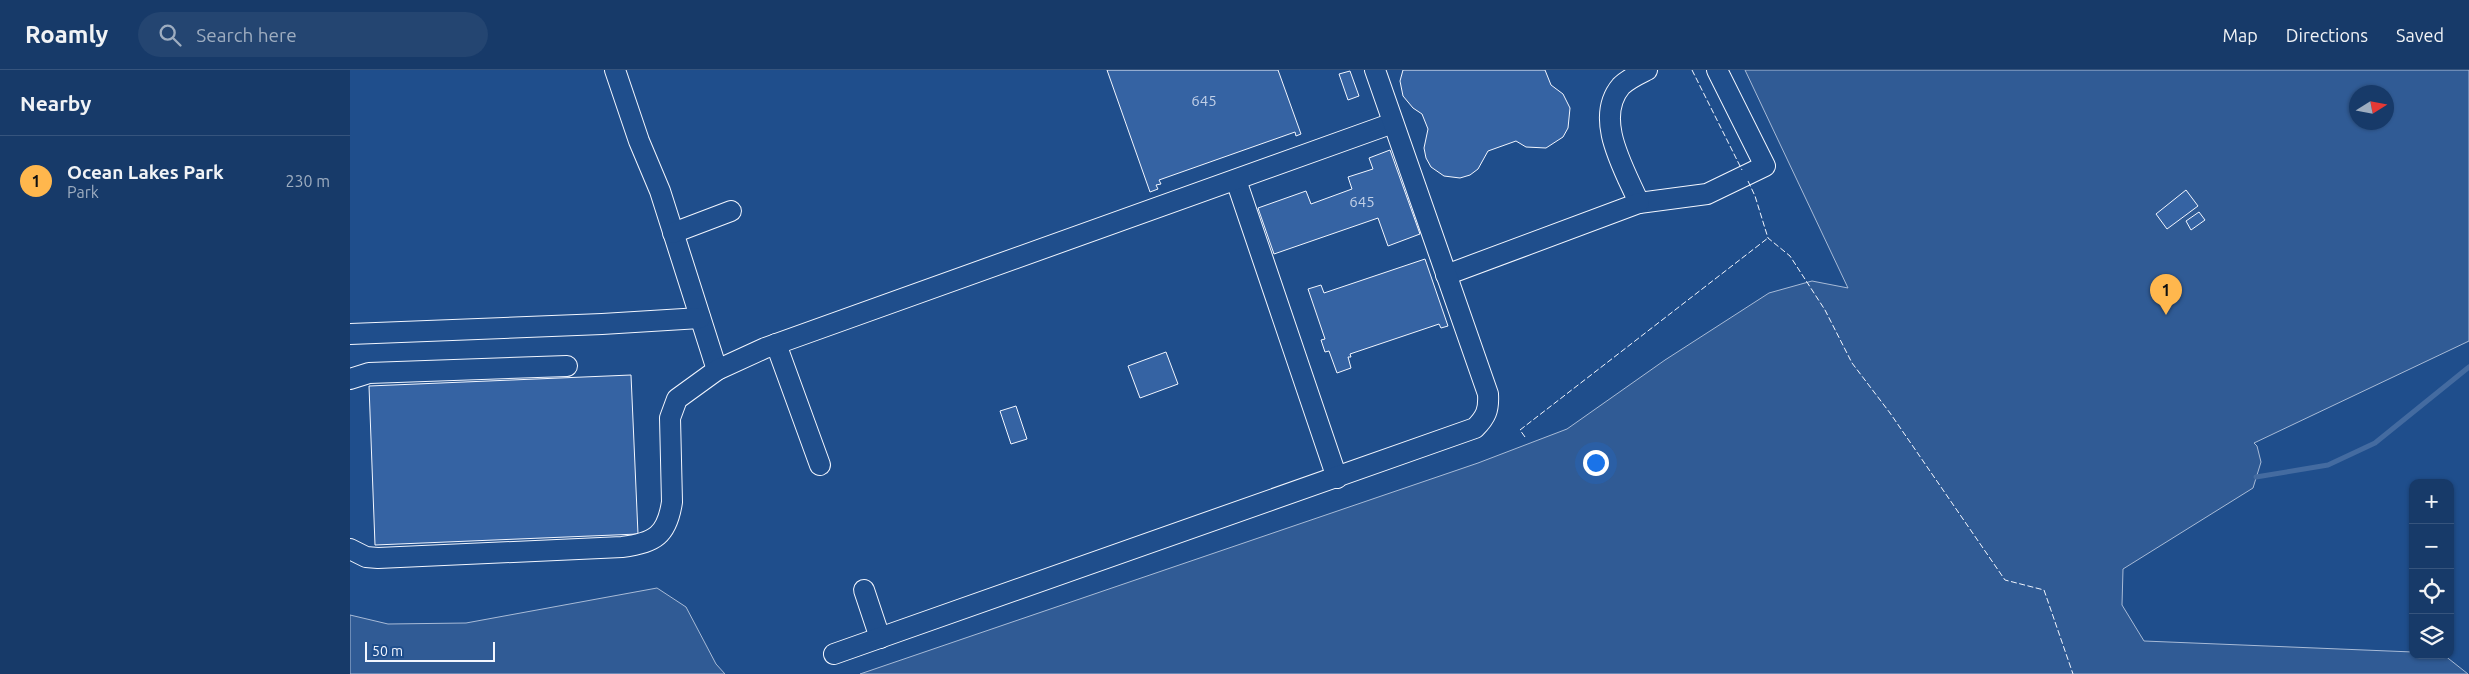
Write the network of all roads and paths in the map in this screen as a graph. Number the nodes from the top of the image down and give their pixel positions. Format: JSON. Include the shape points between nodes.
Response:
{"nodes":[{"id":1,"x":615,"y":70,"type":"edge"},
{"id":2,"x":1375,"y":70,"type":"edge"},
{"id":3,"x":1648,"y":70,"type":"edge"},
{"id":4,"x":1717,"y":70,"type":"edge"},
{"id":5,"x":1393,"y":123,"type":"junction"},
{"id":6,"x":1236,"y":180,"type":"junction"},
{"id":7,"x":1639,"y":202,"type":"junction"},
{"id":8,"x":731,"y":211,"type":"dead end"},
{"id":9,"x":673,"y":233,"type":"junction"},
{"id":10,"x":1446,"y":275,"type":"junction"},
{"id":11,"x":700,"y":318,"type":"junction"},
{"id":12,"x":350,"y":334,"type":"edge"},
{"id":13,"x":776,"y":344,"type":"junction"},
{"id":14,"x":567,"y":366,"type":"dead end"},
{"id":15,"x":717,"y":370,"type":"junction"},
{"id":16,"x":351,"y":376,"type":"edge"},
{"id":17,"x":820,"y":465,"type":"dead end"},
{"id":18,"x":1337,"y":478,"type":"junction"},
{"id":19,"x":350,"y":549,"type":"edge"},
{"id":20,"x":864,"y":590,"type":"dead end"},
{"id":21,"x":880,"y":638,"type":"junction"},
{"id":22,"x":834,"y":654,"type":"dead end"}],
"edges":[{"from":1,"to":9,"type":"street"},
{"from":2,"to":5,"type":"street"},
{"from":3,"to":7,"type":"street","via":[[1622,85],[1615,95],[1609,121]]},
{"from":4,"to":7,"type":"street","via":[[1764,166],[1707,194]]},
{"from":5,"to":6,"type":"street"},
{"from":5,"to":10,"type":"street"},
{"from":6,"to":13,"type":"street"},
{"from":6,"to":18,"type":"street"},
{"from":7,"to":10,"type":"street"},
{"from":8,"to":9,"type":"street"},
{"from":9,"to":11,"type":"street"},
{"from":10,"to":18,"type":"street","via":[[1488,394],[1489,407],[1485,418],[1475,428]]},
{"from":11,"to":12,"type":"street"},
{"from":11,"to":15,"type":"street"},
{"from":13,"to":15,"type":"street"},
{"from":13,"to":17,"type":"street"},
{"from":14,"to":16,"type":"street"},
{"from":15,"to":19,"type":"street","via":[[677,399],[672,408],[672,502],[668,525],[655,538],[622,548],[378,558],[366,557]]},
{"from":18,"to":21,"type":"street"},
{"from":20,"to":21,"type":"street"},
{"from":21,"to":22,"type":"street"}]}
